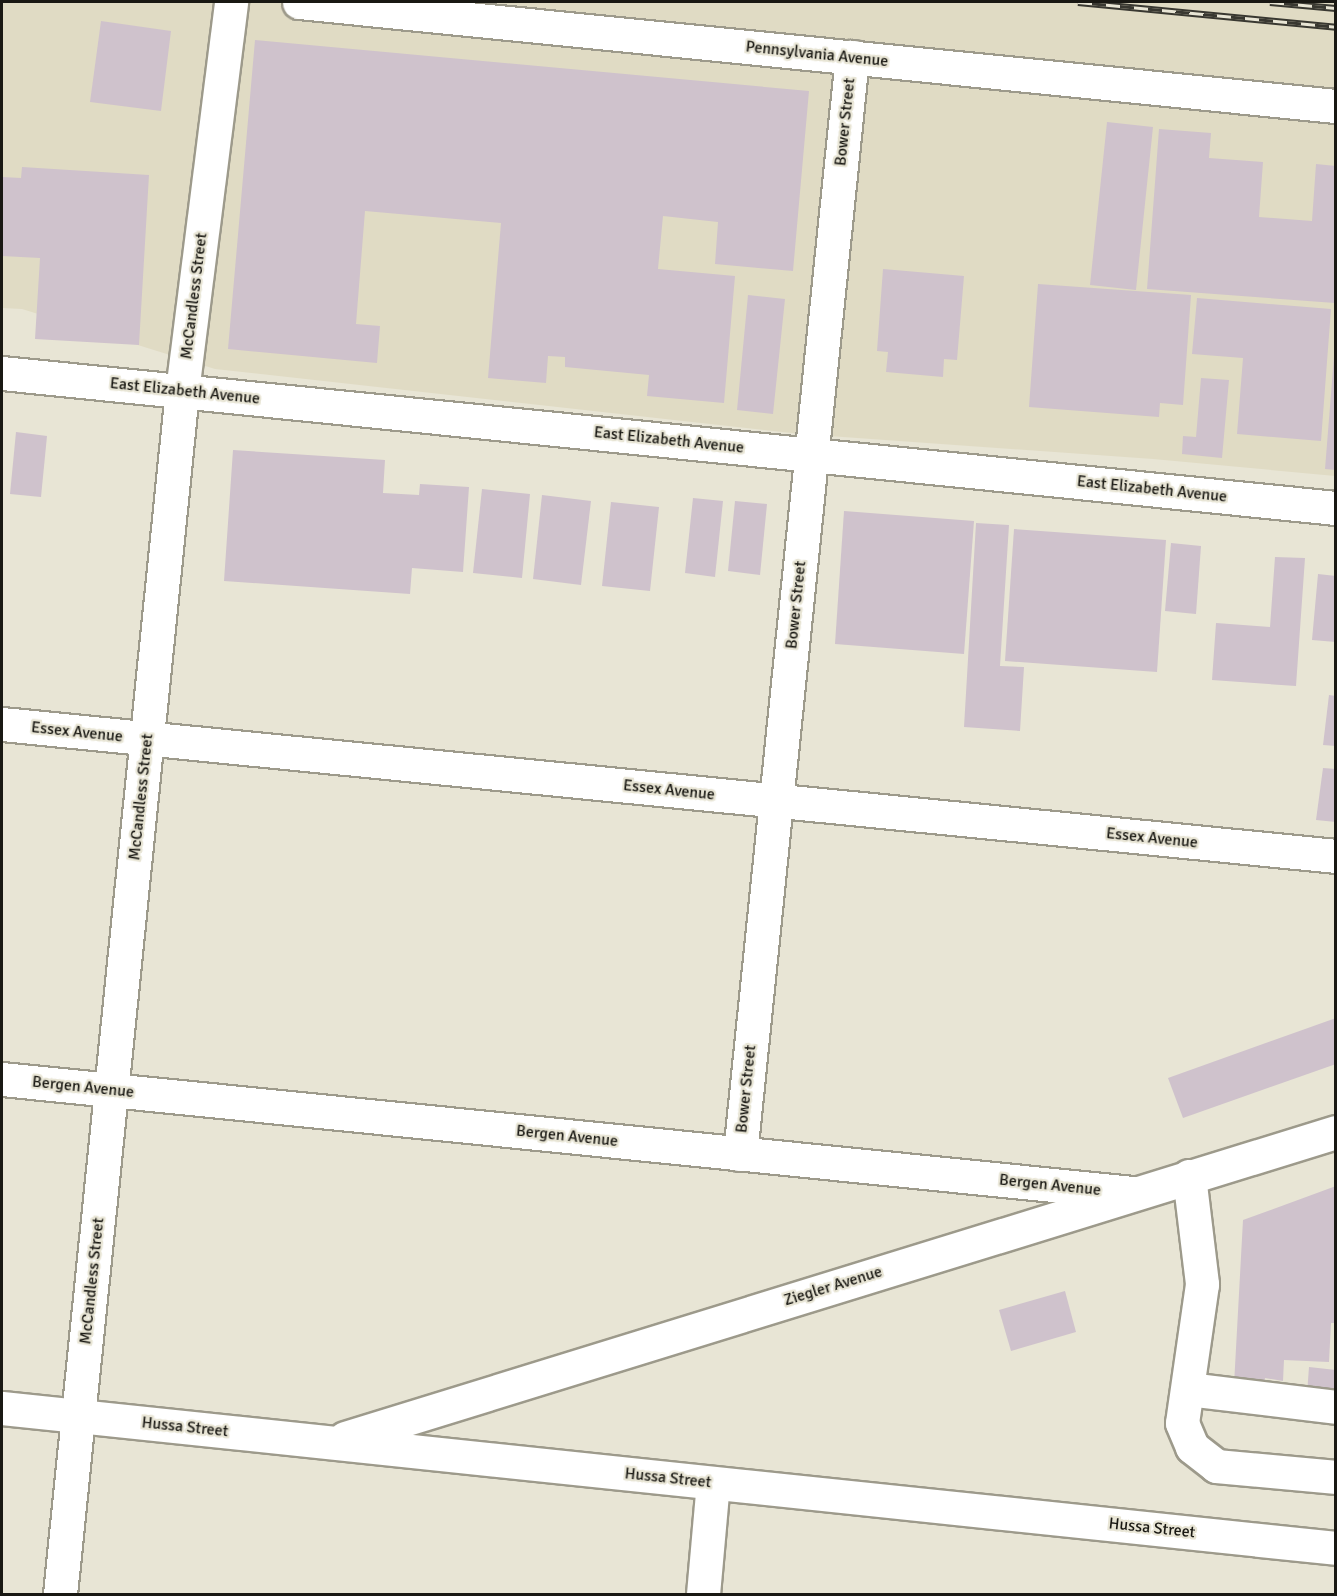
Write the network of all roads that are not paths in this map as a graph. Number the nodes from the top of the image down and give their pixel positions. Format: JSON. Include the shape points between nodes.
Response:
{"nodes":[{"id":1,"x":231,"y":2,"type":"edge"},
{"id":2,"x":299,"y":2,"type":"edge"},
{"id":3,"x":852,"y":57,"type":"junction"},
{"id":4,"x":1335,"y":106,"type":"edge"},
{"id":5,"x":2,"y":373,"type":"edge"},
{"id":6,"x":182,"y":391,"type":"junction"},
{"id":7,"x":811,"y":454,"type":"junction"},
{"id":8,"x":1335,"y":508,"type":"edge"},
{"id":9,"x":2,"y":724,"type":"edge"},
{"id":10,"x":147,"y":739,"type":"junction"},
{"id":11,"x":776,"y":801,"type":"junction"},
{"id":12,"x":1335,"y":856,"type":"edge"},
{"id":13,"x":2,"y":1079,"type":"edge"},
{"id":14,"x":111,"y":1090,"type":"junction"},
{"id":15,"x":1335,"y":1132,"type":"edge"},
{"id":16,"x":740,"y":1154,"type":"junction"},
{"id":17,"x":1189,"y":1176,"type":"junction"},
{"id":18,"x":1132,"y":1193,"type":"junction"},
{"id":19,"x":1188,"y":1389,"type":"junction"},
{"id":20,"x":1335,"y":1407,"type":"edge"},
{"id":21,"x":2,"y":1408,"type":"edge"},
{"id":22,"x":78,"y":1416,"type":"junction"},
{"id":23,"x":331,"y":1442,"type":"junction"},
{"id":24,"x":1335,"y":1476,"type":"edge"},
{"id":25,"x":713,"y":1483,"type":"junction"},
{"id":26,"x":1335,"y":1548,"type":"edge"},
{"id":27,"x":60,"y":1594,"type":"edge"},
{"id":28,"x":703,"y":1594,"type":"edge"}],
"edges":[{"from":1,"to":6,"type":"street","name":"McCandless Street"},
{"from":2,"to":3,"type":"street","name":"Pennsylvania Avenue"},
{"from":3,"to":4,"type":"street","name":"Pennsylvania Avenue"},
{"from":3,"to":7,"type":"street","name":"Bower Street"},
{"from":5,"to":6,"type":"street","name":"East Elizabeth Avenue"},
{"from":6,"to":7,"type":"street","name":"East Elizabeth Avenue"},
{"from":6,"to":10,"type":"street","name":"McCandless Street"},
{"from":7,"to":8,"type":"street","name":"East Elizabeth Avenue"},
{"from":7,"to":11,"type":"street","name":"Bower Street"},
{"from":9,"to":10,"type":"street","name":"Essex Avenue"},
{"from":10,"to":11,"type":"street","name":"Essex Avenue"},
{"from":10,"to":14,"type":"street","name":"McCandless Street"},
{"from":11,"to":12,"type":"street","name":"Essex Avenue"},
{"from":11,"to":16,"type":"street","name":"Bower Street"},
{"from":13,"to":14,"type":"street","name":"Bergen Avenue"},
{"from":14,"to":16,"type":"street","name":"Bergen Avenue"},
{"from":14,"to":22,"type":"street","name":"McCandless Street"},
{"from":15,"to":17,"type":"street","name":"Ziegler Avenue"},
{"from":16,"to":18,"type":"street","name":"Bergen Avenue"},
{"from":17,"to":18,"type":"street","name":"Ziegler Avenue"},
{"from":17,"to":19,"type":"street","via":[[1202,1284]]},
{"from":18,"to":23,"type":"street","name":"Ziegler Avenue"},
{"from":19,"to":20,"type":"street"},
{"from":19,"to":24,"type":"street","via":[[1182,1423],[1192,1447],[1216,1466]]},
{"from":21,"to":22,"type":"street","name":"Hussa Street"},
{"from":22,"to":23,"type":"street","name":"Hussa Street"},
{"from":22,"to":27,"type":"street","name":"McCandless Street"},
{"from":23,"to":25,"type":"street","name":"Hussa Street"},
{"from":25,"to":26,"type":"street","name":"Hussa Street"},
{"from":25,"to":28,"type":"street"}]}
